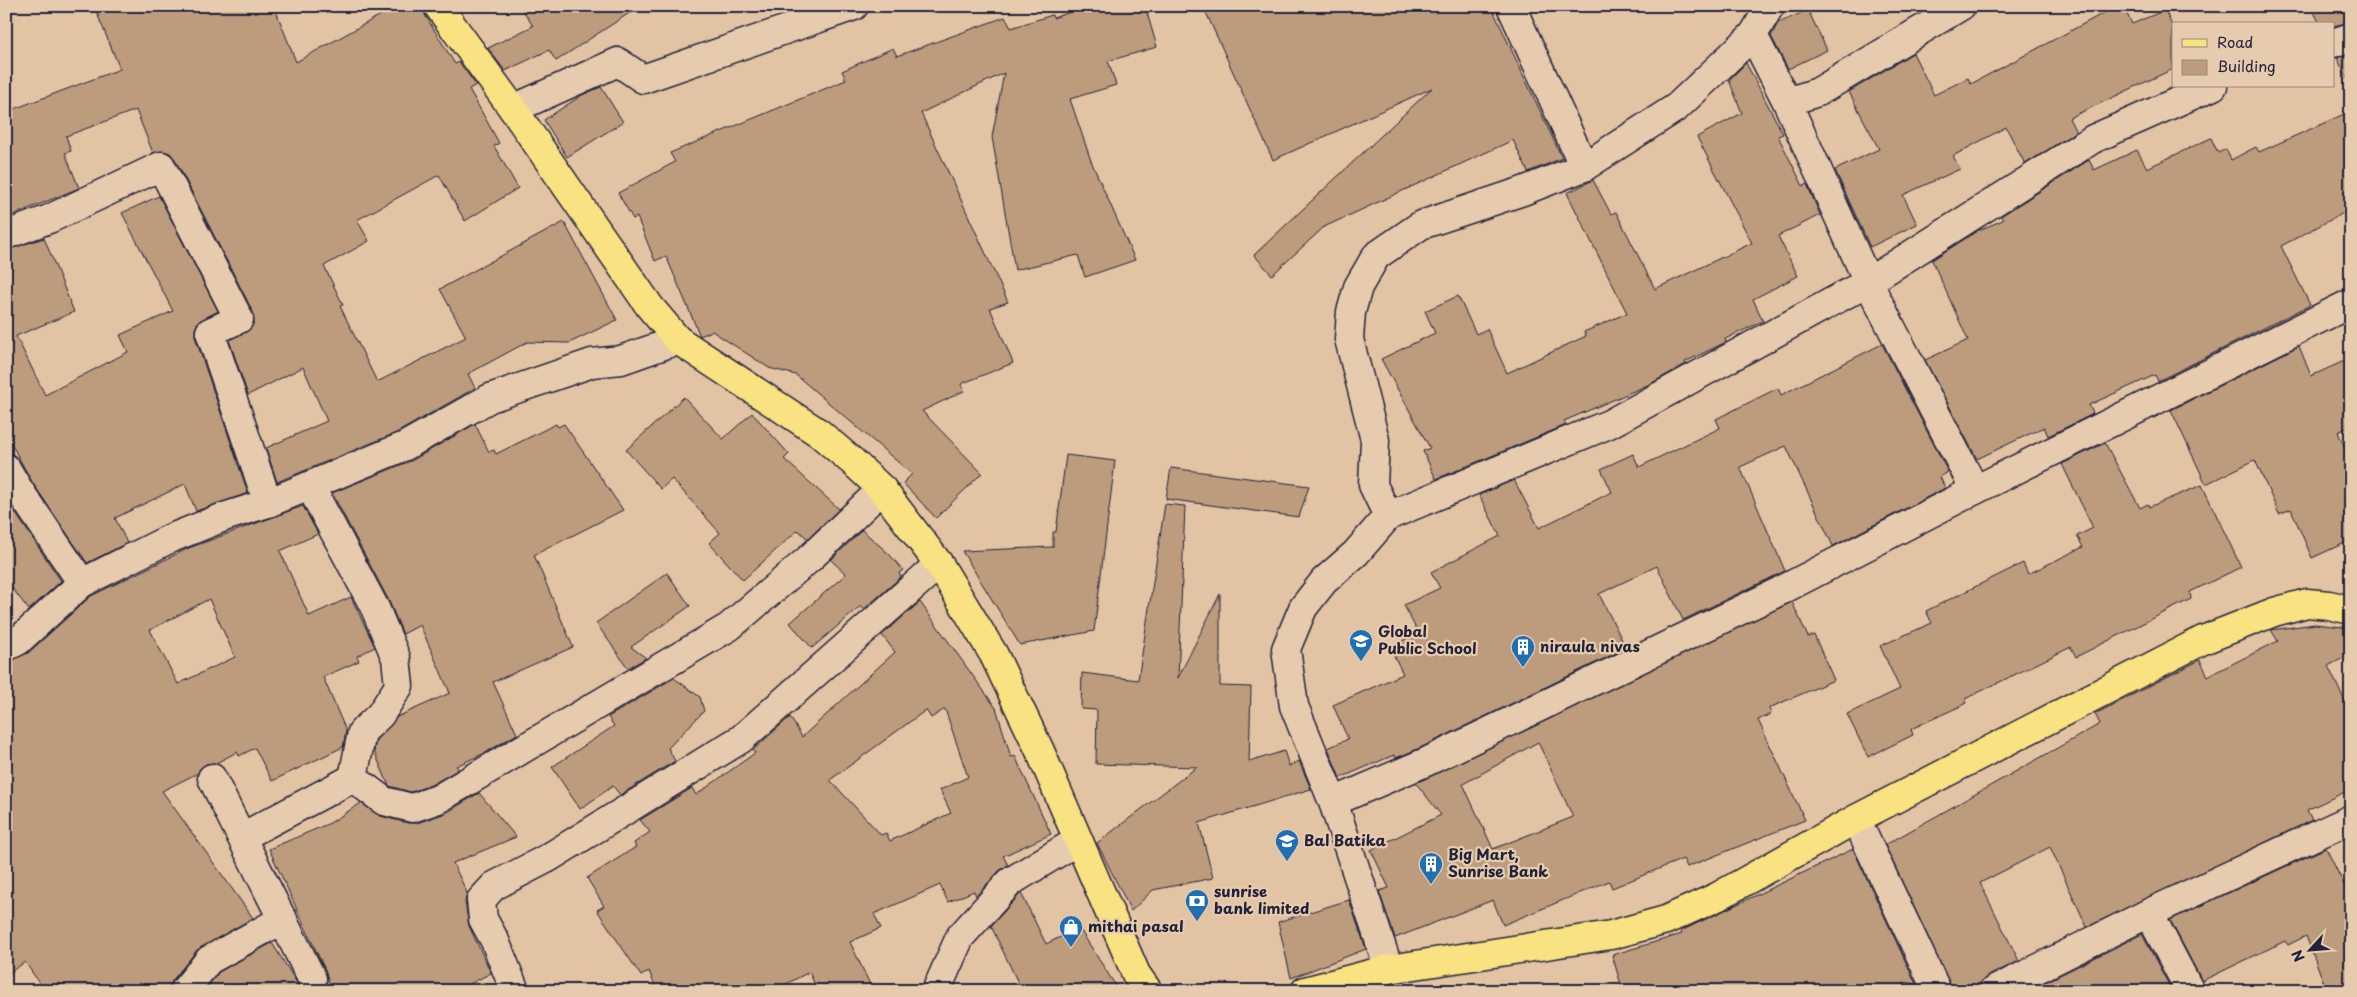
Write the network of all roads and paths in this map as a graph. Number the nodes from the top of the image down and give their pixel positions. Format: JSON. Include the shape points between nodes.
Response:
{"nodes":[{"id":1,"x":438,"y":6,"type":"edge"},
{"id":2,"x":854,"y":6,"type":"edge"},
{"id":3,"x":1511,"y":6,"type":"edge"},
{"id":4,"x":1770,"y":6,"type":"edge"},
{"id":5,"x":1961,"y":6,"type":"edge"},
{"id":6,"x":1752,"y":35,"type":"junction"},
{"id":7,"x":2351,"y":37,"type":"edge"},
{"id":8,"x":2334,"y":43,"type":"edge"},
{"id":9,"x":2209,"y":88,"type":"edge"},
{"id":10,"x":1787,"y":102,"type":"junction"},
{"id":11,"x":514,"y":109,"type":"junction"},
{"id":12,"x":1584,"y":167,"type":"junction"},
{"id":13,"x":6,"y":235,"type":"edge"},
{"id":14,"x":1868,"y":282,"type":"junction"},
{"id":15,"x":2351,"y":303,"type":"edge"},
{"id":16,"x":678,"y":340,"type":"junction"},
{"id":17,"x":6,"y":468,"type":"edge"},
{"id":18,"x":310,"y":486,"type":"junction"},
{"id":19,"x":882,"y":490,"type":"junction"},
{"id":20,"x":1975,"y":490,"type":"junction"},
{"id":21,"x":268,"y":503,"type":"junction"},
{"id":22,"x":1388,"y":516,"type":"junction"},
{"id":23,"x":939,"y":564,"type":"junction"},
{"id":24,"x":82,"y":583,"type":"junction"},
{"id":25,"x":2351,"y":610,"type":"edge"},
{"id":26,"x":10,"y":637,"type":"edge"},
{"id":27,"x":212,"y":778,"type":"dead end"},
{"id":28,"x":353,"y":778,"type":"junction"},
{"id":29,"x":1333,"y":802,"type":"junction"},
{"id":30,"x":1856,"y":819,"type":"junction"},
{"id":31,"x":2351,"y":819,"type":"edge"},
{"id":32,"x":242,"y":837,"type":"junction"},
{"id":33,"x":1077,"y":840,"type":"junction"},
{"id":34,"x":2149,"y":913,"type":"junction"},
{"id":35,"x":283,"y":919,"type":"junction"},
{"id":36,"x":1389,"y":969,"type":"junction"},
{"id":37,"x":312,"y":978,"type":"dead end"},
{"id":38,"x":184,"y":991,"type":"edge"},
{"id":39,"x":515,"y":991,"type":"edge"},
{"id":40,"x":936,"y":991,"type":"edge"},
{"id":41,"x":1148,"y":991,"type":"edge"},
{"id":42,"x":1305,"y":991,"type":"edge"},
{"id":43,"x":1937,"y":991,"type":"edge"},
{"id":44,"x":1993,"y":991,"type":"edge"},
{"id":45,"x":2190,"y":991,"type":"edge"}],
"edges":[{"from":1,"to":11,"type":"main road"},
{"from":2,"to":11,"type":"street","via":[[643,79],[618,62]]},
{"from":3,"to":12,"type":"street"},
{"from":4,"to":6,"type":"street"},
{"from":5,"to":10,"type":"street","via":[[1818,92]]},
{"from":6,"to":10,"type":"street"},
{"from":6,"to":12,"type":"street","via":[[1677,107]]},
{"from":7,"to":8,"type":"street"},
{"from":9,"to":14,"type":"street","via":[[2093,140]]},
{"from":10,"to":14,"type":"street"},
{"from":11,"to":16,"type":"main road","via":[[650,306]]},
{"from":12,"to":22,"type":"street","via":[[1421,225],[1376,256],[1358,287],[1350,312],[1349,339],[1375,440],[1373,485]]},
{"from":13,"to":21,"type":"street","via":[[49,219],[161,166],[240,319],[210,332]]},
{"from":14,"to":20,"type":"street"},
{"from":14,"to":22,"type":"street","via":[[1609,424]]},
{"from":15,"to":20,"type":"street"},
{"from":16,"to":18,"type":"street","via":[[621,360],[592,363],[490,398],[406,446]]},
{"from":16,"to":19,"type":"main road","via":[[819,433]]},
{"from":17,"to":24,"type":"street"},
{"from":18,"to":21,"type":"street"},
{"from":18,"to":28,"type":"street","via":[[375,608],[396,658],[399,686],[380,715],[362,732]]},
{"from":19,"to":23,"type":"main road"},
{"from":19,"to":28,"type":"street","via":[[810,558],[729,627],[438,799],[412,808],[384,801]]},
{"from":20,"to":29,"type":"street","via":[[1780,591],[1426,762]]},
{"from":21,"to":24,"type":"street","via":[[169,539]]},
{"from":22,"to":29,"type":"street","via":[[1356,553],[1324,581],[1303,608],[1286,649],[1294,706]]},
{"from":23,"to":33,"type":"main road","via":[[994,655],[1040,751]]},
{"from":23,"to":39,"type":"street","via":[[741,739],[548,858],[494,886],[481,900],[483,919]]},
{"from":24,"to":26,"type":"street"},
{"from":25,"to":30,"type":"main road","via":[[2307,603],[2202,640]]},
{"from":27,"to":32,"type":"street"},
{"from":28,"to":32,"type":"street"},
{"from":29,"to":36,"type":"street"},
{"from":30,"to":36,"type":"main road","via":[[1717,897],[1666,920],[1611,935]]},
{"from":30,"to":43,"type":"street"},
{"from":31,"to":34,"type":"street"},
{"from":32,"to":35,"type":"street"},
{"from":33,"to":40,"type":"street","via":[[1010,882],[960,937]]},
{"from":33,"to":41,"type":"main road","via":[[1136,974]]},
{"from":34,"to":44,"type":"street"},
{"from":34,"to":45,"type":"street"},
{"from":35,"to":37,"type":"street"},
{"from":35,"to":38,"type":"street","via":[[209,960]]},
{"from":36,"to":42,"type":"main road"}]}
